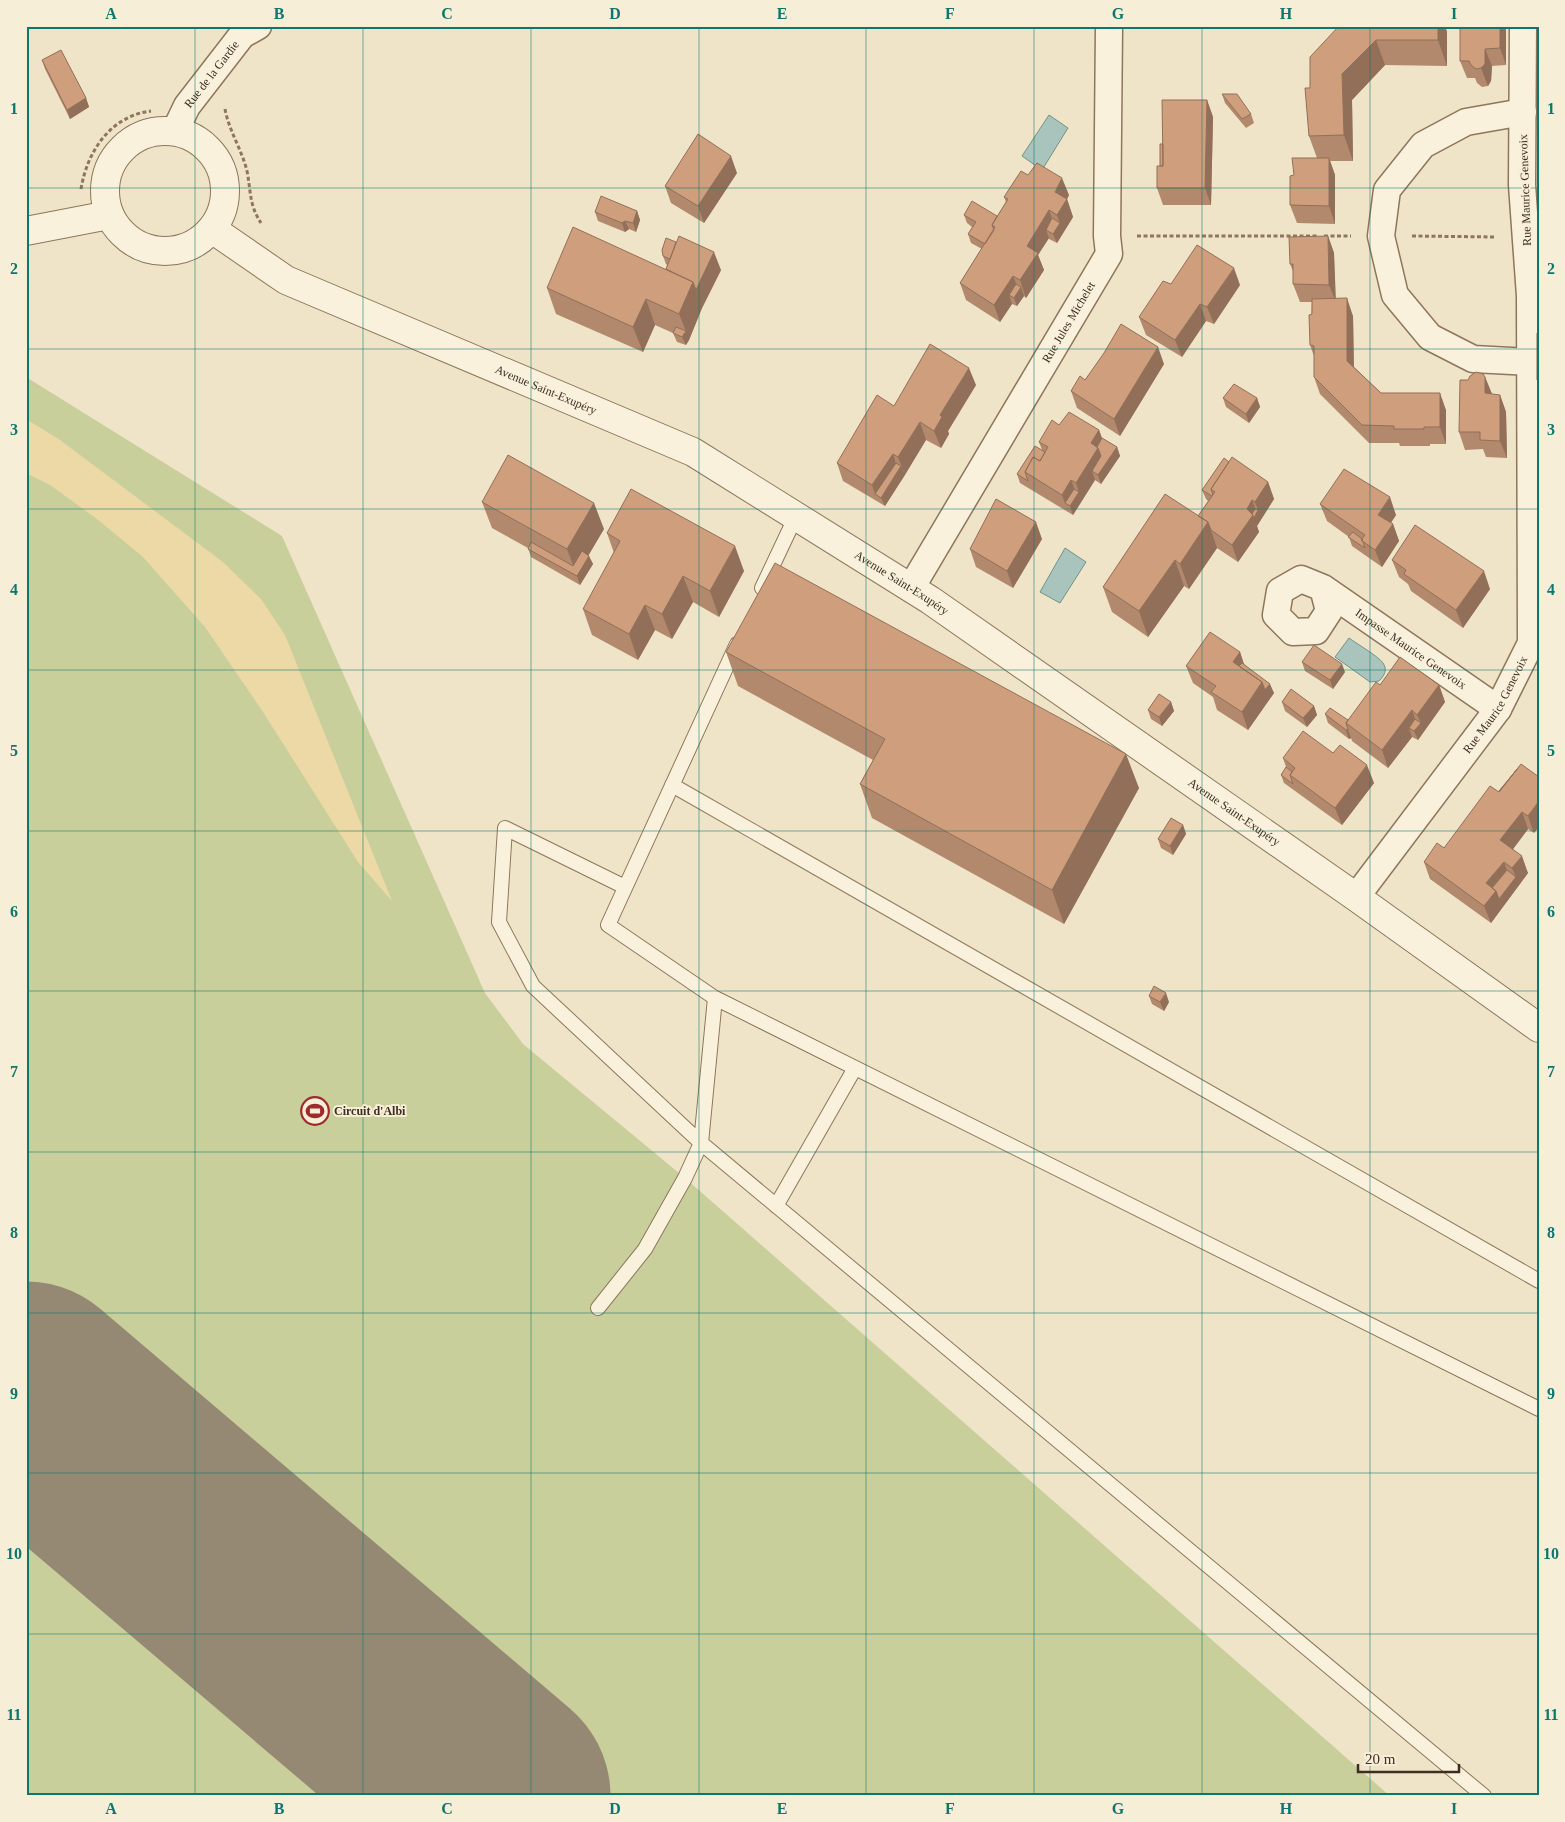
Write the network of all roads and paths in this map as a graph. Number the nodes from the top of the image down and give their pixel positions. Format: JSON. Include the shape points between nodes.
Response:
{"nodes":[{"id":1,"x":258,"y":26,"type":"edge"},
{"id":2,"x":1109,"y":26,"type":"edge"},
{"id":3,"x":1523,"y":26,"type":"edge"},
{"id":4,"x":153,"y":111,"type":"dead end"},
{"id":5,"x":1523,"y":112,"type":"junction"},
{"id":6,"x":175,"y":131,"type":"junction"},
{"id":7,"x":1530,"y":185,"type":"edge"},
{"id":8,"x":80,"y":190,"type":"dead end"},
{"id":9,"x":109,"y":215,"type":"junction"},
{"id":10,"x":212,"y":229,"type":"junction"},
{"id":11,"x":26,"y":232,"type":"edge"},
{"id":12,"x":1108,"y":236,"type":"junction"},
{"id":13,"x":1381,"y":236,"type":"junction"},
{"id":14,"x":1526,"y":237,"type":"junction"},
{"id":15,"x":1534,"y":296,"type":"edge"},
{"id":16,"x":1530,"y":362,"type":"junction"},
{"id":17,"x":796,"y":516,"type":"junction"},
{"id":18,"x":911,"y":588,"type":"junction"},
{"id":19,"x":1323,"y":588,"type":"dead end"},
{"id":20,"x":759,"y":597,"type":"edge"},
{"id":21,"x":742,"y":632,"type":"edge"},
{"id":22,"x":1535,"y":642,"type":"edge"},
{"id":23,"x":1498,"y":709,"type":"junction"},
{"id":24,"x":672,"y":785,"type":"junction"},
{"id":25,"x":625,"y":887,"type":"junction"},
{"id":26,"x":1356,"y":897,"type":"junction"},
{"id":27,"x":715,"y":998,"type":"junction"},
{"id":28,"x":1539,"y":1028,"type":"edge"},
{"id":29,"x":855,"y":1068,"type":"junction"},
{"id":30,"x":700,"y":1143,"type":"junction"},
{"id":31,"x":776,"y":1206,"type":"junction"},
{"id":32,"x":1539,"y":1281,"type":"edge"},
{"id":33,"x":598,"y":1308,"type":"dead end"},
{"id":34,"x":1539,"y":1409,"type":"edge"},
{"id":35,"x":1484,"y":1796,"type":"edge"}],
"edges":[{"from":1,"to":6,"type":"street","name":"Rue de la Gardie","via":[[242,35],[188,106]]},
{"from":2,"to":12,"type":"street","name":"Rue Jules Michelet"},
{"from":3,"to":5,"type":"street","name":"Rue Maurice Genevoix"},
{"from":4,"to":8,"type":"path","via":[[127,119],[107,132],[90,154]]},
{"from":5,"to":7,"type":"street","name":"Rue Maurice Genevoix"},
{"from":5,"to":13,"type":"street","via":[[1466,122],[1423,145],[1387,190]]},
{"from":6,"to":9,"type":"street","via":[[139,136],[124,146],[112,161],[105,178],[104,197]]},
{"from":6,"to":10,"type":"street","via":[[192,137],[218,162],[224,178],[225,196],[221,214]]},
{"from":7,"to":14,"type":"street","name":"Rue Maurice Genevoix"},
{"from":9,"to":10,"type":"street","via":[[120,232],[136,245],[156,251],[177,250],[196,243]]},
{"from":9,"to":11,"type":"street"},
{"from":10,"to":17,"type":"street","name":"Avenue Saint-Exupéry","via":[[286,280],[693,452]]},
{"from":12,"to":13,"type":"path"},
{"from":12,"to":18,"type":"street","name":"Rue Jules Michelet","via":[[1110,254]]},
{"from":13,"to":14,"type":"path"},
{"from":13,"to":16,"type":"street","via":[[1395,295],[1430,337],[1473,358]]},
{"from":14,"to":15,"type":"street","name":"Rue Maurice Genevoix"},
{"from":15,"to":16,"type":"street","name":"Rue Maurice Genevoix"},
{"from":16,"to":22,"type":"street","name":"Rue Maurice Genevoix"},
{"from":17,"to":18,"type":"street","name":"Avenue Saint-Exupéry"},
{"from":17,"to":20,"type":"lane"},
{"from":18,"to":26,"type":"street","name":"Avenue Saint-Exupéry"},
{"from":19,"to":23,"type":"street","name":"Impasse Maurice Genevoix"},
{"from":21,"to":24,"type":"lane"},
{"from":22,"to":23,"type":"street","name":"Rue Maurice Genevoix"},
{"from":23,"to":26,"type":"street","name":"Rue Maurice Genevoix"},
{"from":24,"to":25,"type":"lane"},
{"from":24,"to":32,"type":"lane"},
{"from":25,"to":27,"type":"lane","via":[[608,925]]},
{"from":25,"to":30,"type":"lane","via":[[505,828],[499,922],[533,986]]},
{"from":26,"to":28,"type":"street","name":"Avenue Saint-Exupéry"},
{"from":27,"to":29,"type":"lane"},
{"from":27,"to":30,"type":"lane"},
{"from":29,"to":31,"type":"lane"},
{"from":29,"to":34,"type":"lane"},
{"from":30,"to":31,"type":"lane"},
{"from":30,"to":33,"type":"lane","via":[[685,1178],[645,1249]]},
{"from":31,"to":35,"type":"lane"}]}
